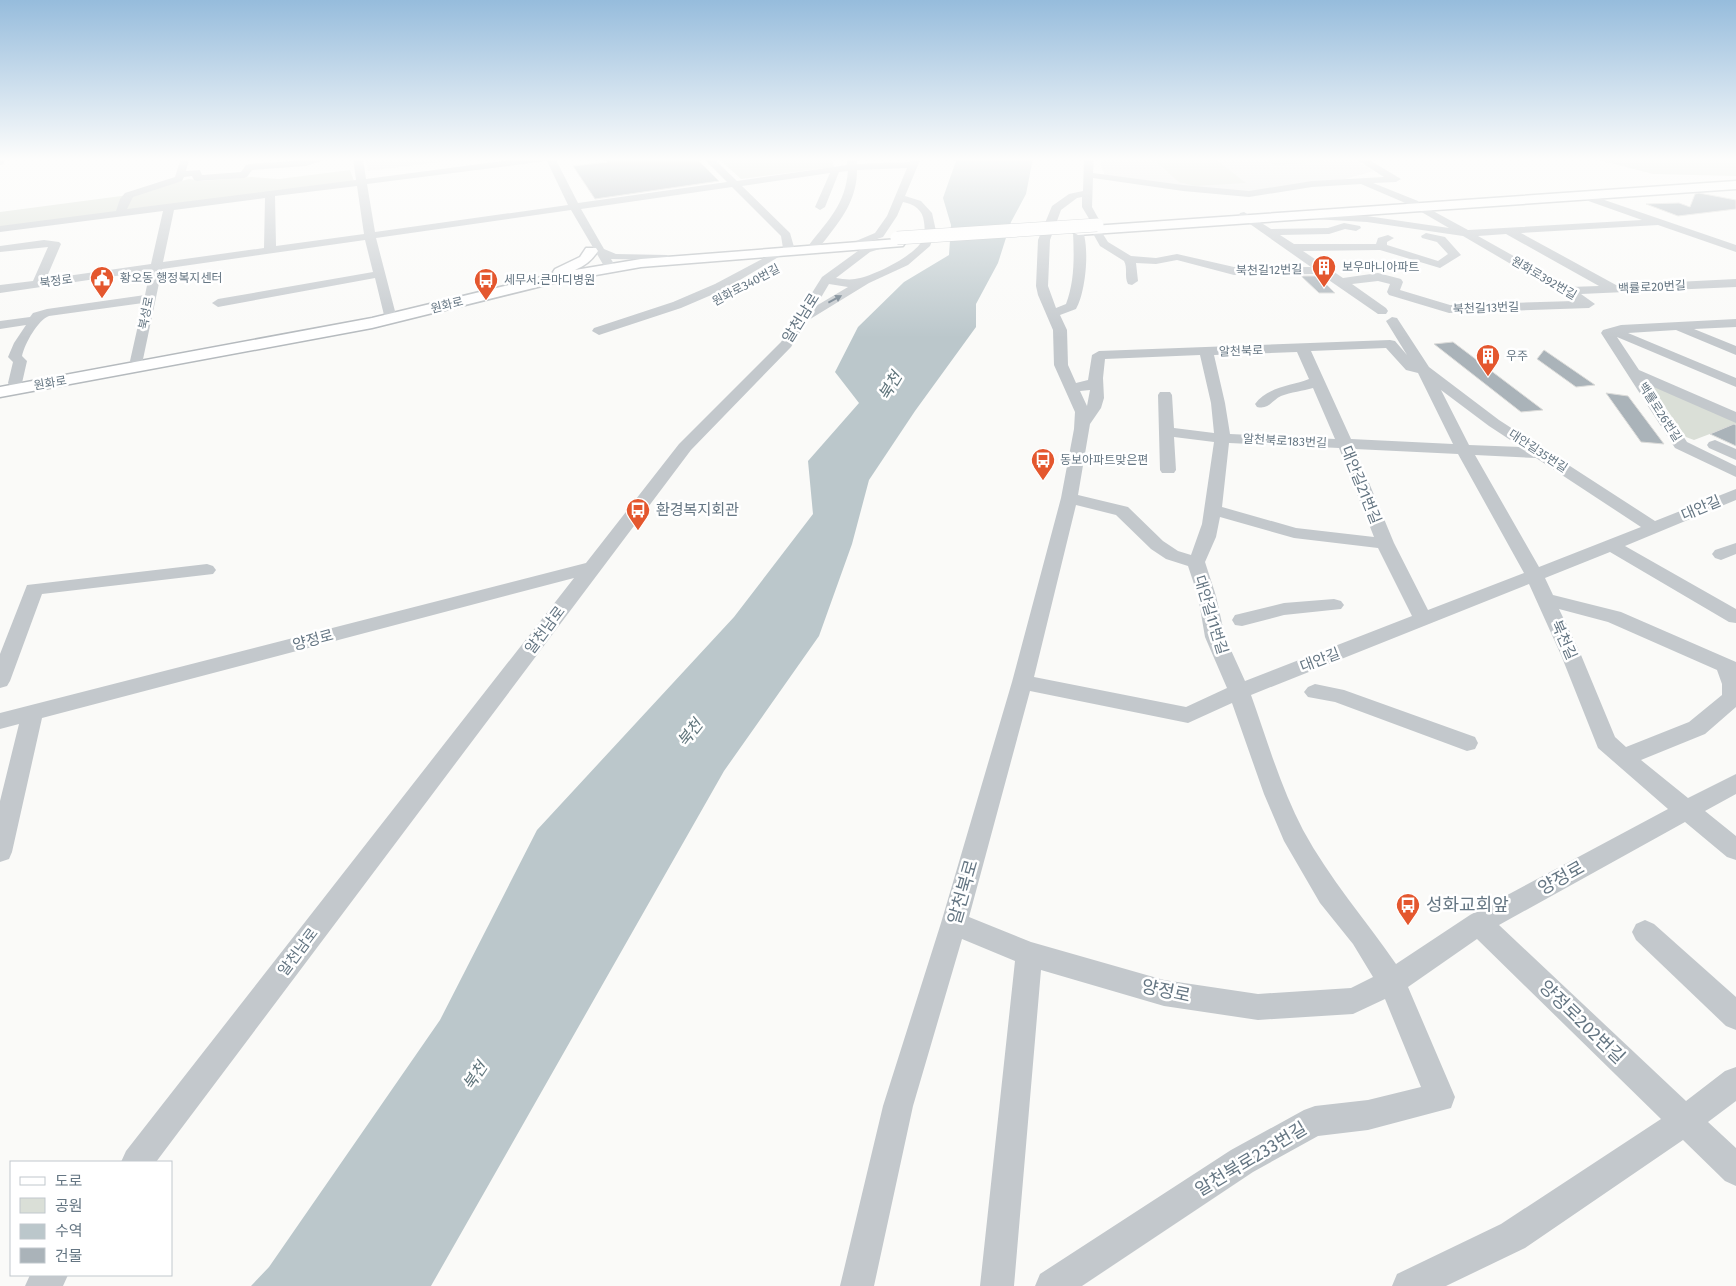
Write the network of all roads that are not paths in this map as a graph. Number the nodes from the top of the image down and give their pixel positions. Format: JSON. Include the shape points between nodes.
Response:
{"nodes":[{"id":1,"x":86,"y":218,"type":"edge"},
{"id":2,"x":166,"y":218,"type":"edge"},
{"id":3,"x":270,"y":218,"type":"edge"},
{"id":4,"x":367,"y":218,"type":"edge"},
{"id":5,"x":500,"y":218,"type":"edge"},
{"id":6,"x":582,"y":218,"type":"edge"},
{"id":7,"x":769,"y":218,"type":"edge"},
{"id":8,"x":836,"y":218,"type":"edge"},
{"id":9,"x":892,"y":218,"type":"edge"},
{"id":10,"x":928,"y":218,"type":"edge"},
{"id":11,"x":1052,"y":218,"type":"edge"},
{"id":12,"x":1093,"y":218,"type":"edge"},
{"id":13,"x":1231,"y":218,"type":"edge"},
{"id":14,"x":1248,"y":218,"type":"edge"},
{"id":15,"x":1367,"y":218,"type":"edge"},
{"id":16,"x":1378,"y":218,"type":"edge"},
{"id":17,"x":1447,"y":218,"type":"edge"},
{"id":18,"x":1648,"y":218,"type":"edge"},
{"id":19,"x":72,"y":220,"type":"junction"},
{"id":20,"x":1659,"y":222,"type":"junction"},
{"id":21,"x":1096,"y":227,"type":"junction"},
{"id":22,"x":0,"y":229,"type":"edge"},
{"id":23,"x":1508,"y":230,"type":"junction"},
{"id":24,"x":1078,"y":231,"type":"junction"},
{"id":25,"x":64,"y":232,"type":"dead end"},
{"id":26,"x":1268,"y":232,"type":"junction"},
{"id":27,"x":1383,"y":232,"type":"junction"},
{"id":28,"x":1432,"y":233,"type":"junction"},
{"id":29,"x":1468,"y":233,"type":"junction"},
{"id":30,"x":1395,"y":235,"type":"junction"},
{"id":31,"x":370,"y":236,"type":"junction"},
{"id":32,"x":888,"y":240,"type":"junction"},
{"id":33,"x":862,"y":246,"type":"junction"},
{"id":34,"x":811,"y":247,"type":"junction"},
{"id":35,"x":1380,"y":247,"type":"junction"},
{"id":36,"x":1291,"y":248,"type":"junction"},
{"id":37,"x":0,"y":249,"type":"edge"},
{"id":38,"x":786,"y":249,"type":"junction"},
{"id":39,"x":1736,"y":249,"type":"edge"},
{"id":40,"x":270,"y":251,"type":"junction"},
{"id":41,"x":1128,"y":259,"type":"junction"},
{"id":42,"x":601,"y":262,"type":"junction"},
{"id":43,"x":155,"y":267,"type":"junction"},
{"id":44,"x":780,"y":268,"type":"dead end"},
{"id":45,"x":1323,"y":270,"type":"junction"},
{"id":46,"x":380,"y":274,"type":"junction"},
{"id":47,"x":826,"y":280,"type":"junction"},
{"id":48,"x":869,"y":280,"type":"junction"},
{"id":49,"x":1132,"y":281,"type":"dead end"},
{"id":50,"x":1343,"y":282,"type":"junction"},
{"id":51,"x":1736,"y":283,"type":"edge"},
{"id":52,"x":38,"y":284,"type":"junction"},
{"id":53,"x":0,"y":289,"type":"edge"},
{"id":54,"x":1614,"y":289,"type":"junction"},
{"id":55,"x":1568,"y":291,"type":"junction"},
{"id":56,"x":149,"y":298,"type":"junction"},
{"id":57,"x":218,"y":303,"type":"dead end"},
{"id":58,"x":1061,"y":304,"type":"junction"},
{"id":59,"x":1589,"y":304,"type":"joint"},
{"id":60,"x":699,"y":309,"type":"dead end"},
{"id":61,"x":390,"y":315,"type":"junction"},
{"id":62,"x":681,"y":316,"type":"dead end"},
{"id":63,"x":803,"y":319,"type":"junction"},
{"id":64,"x":34,"y":320,"type":"junction"},
{"id":65,"x":1735,"y":323,"type":"edge"},
{"id":66,"x":0,"y":325,"type":"edge"},
{"id":67,"x":1676,"y":326,"type":"junction"},
{"id":68,"x":1613,"y":330,"type":"junction"},
{"id":69,"x":599,"y":331,"type":"dead end"},
{"id":70,"x":1303,"y":349,"type":"junction"},
{"id":71,"x":1736,"y":350,"type":"edge"},
{"id":72,"x":1206,"y":352,"type":"junction"},
{"id":73,"x":137,"y":361,"type":"junction"},
{"id":74,"x":1424,"y":370,"type":"junction"},
{"id":75,"x":1096,"y":372,"type":"junction"},
{"id":76,"x":1634,"y":373,"type":"junction"},
{"id":77,"x":1068,"y":380,"type":"junction"},
{"id":78,"x":1317,"y":381,"type":"junction"},
{"id":79,"x":1736,"y":383,"type":"edge"},
{"id":80,"x":7,"y":385,"type":"edge"},
{"id":81,"x":0,"y":392,"type":"edge"},
{"id":82,"x":1165,"y":395,"type":"dead end"},
{"id":83,"x":1262,"y":404,"type":"dead end"},
{"id":84,"x":1736,"y":418,"type":"edge"},
{"id":85,"x":1082,"y":423,"type":"junction"},
{"id":86,"x":1167,"y":432,"type":"junction"},
{"id":87,"x":1222,"y":438,"type":"junction"},
{"id":88,"x":1345,"y":444,"type":"junction"},
{"id":89,"x":1715,"y":445,"type":"dead end"},
{"id":90,"x":1464,"y":450,"type":"junction"},
{"id":91,"x":1542,"y":453,"type":"junction"},
{"id":92,"x":1736,"y":455,"type":"edge"},
{"id":93,"x":1168,"y":470,"type":"dead end"},
{"id":94,"x":1736,"y":472,"type":"edge"},
{"id":95,"x":1069,"y":498,"type":"junction"},
{"id":96,"x":1733,"y":498,"type":"edge"},
{"id":97,"x":1213,"y":510,"type":"junction"},
{"id":98,"x":1654,"y":528,"type":"junction"},
{"id":99,"x":1385,"y":543,"type":"junction"},
{"id":100,"x":1611,"y":545,"type":"junction"},
{"id":101,"x":1196,"y":562,"type":"junction"},
{"id":102,"x":594,"y":567,"type":"junction"},
{"id":103,"x":207,"y":570,"type":"dead end"},
{"id":104,"x":1534,"y":575,"type":"junction"},
{"id":105,"x":1546,"y":599,"type":"junction"},
{"id":106,"x":1334,"y":605,"type":"dead end"},
{"id":107,"x":1736,"y":617,"type":"edge"},
{"id":108,"x":1242,"y":620,"type":"dead end"},
{"id":109,"x":1424,"y":620,"type":"junction"},
{"id":110,"x":1731,"y":668,"type":"edge"},
{"id":111,"x":0,"y":681,"type":"edge"},
{"id":112,"x":1022,"y":682,"type":"junction"},
{"id":113,"x":1239,"y":692,"type":"junction"},
{"id":114,"x":1315,"y":692,"type":"dead end"},
{"id":115,"x":32,"y":713,"type":"junction"},
{"id":116,"x":0,"y":721,"type":"edge"},
{"id":117,"x":1466,"y":743,"type":"dead end"},
{"id":118,"x":1624,"y":757,"type":"junction"},
{"id":119,"x":1734,"y":787,"type":"edge"},
{"id":120,"x":1686,"y":809,"type":"junction"},
{"id":121,"x":1736,"y":850,"type":"edge"},
{"id":122,"x":0,"y":852,"type":"edge"},
{"id":123,"x":954,"y":923,"type":"junction"},
{"id":124,"x":1479,"y":924,"type":"junction"},
{"id":125,"x":1645,"y":932,"type":"dead end"},
{"id":126,"x":1029,"y":954,"type":"junction"},
{"id":127,"x":1392,"y":982,"type":"junction"},
{"id":128,"x":1736,"y":1016,"type":"edge"},
{"id":129,"x":1736,"y":1082,"type":"edge"},
{"id":130,"x":1685,"y":1121,"type":"junction"},
{"id":131,"x":138,"y":1161,"type":"edge"},
{"id":132,"x":1736,"y":1170,"type":"edge"},
{"id":133,"x":50,"y":1276,"type":"edge"},
{"id":134,"x":42,"y":1286,"type":"edge"},
{"id":135,"x":857,"y":1286,"type":"edge"},
{"id":136,"x":997,"y":1286,"type":"edge"},
{"id":137,"x":1052,"y":1286,"type":"edge"},
{"id":138,"x":1409,"y":1286,"type":"edge"}],
"edges":[{"from":1,"to":19,"type":"street"},
{"from":2,"to":43,"type":"street","name":"북성로"},
{"from":3,"to":40,"type":"street"},
{"from":4,"to":31,"type":"street"},
{"from":5,"to":31,"type":"street","name":"북정로"},
{"from":6,"to":42,"type":"street"},
{"from":7,"to":38,"type":"street","via":[[786,235]]},
{"from":8,"to":34,"type":"street","name":"원화로340번길"},
{"from":9,"to":32,"type":"street"},
{"from":10,"to":48,"type":"street","name":"알천남로","via":[[930,226],[927,243],[909,259]]},
{"from":11,"to":58,"type":"street","via":[[1044,240],[1042,286]]},
{"from":12,"to":21,"type":"street"},
{"from":13,"to":21,"type":"main road"},
{"from":14,"to":26,"type":"street","name":"북천길"},
{"from":15,"to":27,"type":"street"},
{"from":16,"to":28,"type":"street","via":[[1419,226]]},
{"from":17,"to":29,"type":"street","name":"원화로392번길"},
{"from":18,"to":20,"type":"street"},
{"from":19,"to":22,"type":"street"},
{"from":19,"to":25,"type":"street"},
{"from":20,"to":23,"type":"street"},
{"from":20,"to":39,"type":"street"},
{"from":21,"to":24,"type":"main road"},
{"from":21,"to":32,"type":"main road","bridge":true},
{"from":21,"to":41,"type":"street","via":[[1104,244]]},
{"from":23,"to":29,"type":"street"},
{"from":23,"to":54,"type":"street"},
{"from":24,"to":32,"type":"main road"},
{"from":24,"to":58,"type":"street","name":"알천북로","via":[[1080,263],[1077,291]]},
{"from":26,"to":27,"type":"street","via":[[1329,231],[1344,226]]},
{"from":26,"to":36,"type":"street","name":"북천길"},
{"from":27,"to":30,"type":"street"},
{"from":28,"to":29,"type":"street"},
{"from":28,"to":30,"type":"street"},
{"from":28,"to":35,"type":"street","via":[[1455,255],[1440,265]]},
{"from":29,"to":55,"type":"street","name":"원화로392번길"},
{"from":30,"to":35,"type":"street","via":[[1382,240]]},
{"from":31,"to":40,"type":"street","name":"북정로"},
{"from":31,"to":46,"type":"street"},
{"from":32,"to":33,"type":"main road","name":"원화로"},
{"from":33,"to":34,"type":"main road","name":"원화로"},
{"from":33,"to":47,"type":"street"},
{"from":34,"to":38,"type":"main road","name":"원화로"},
{"from":34,"to":44,"type":"street","name":"원화로340번길"},
{"from":35,"to":36,"type":"street"},
{"from":36,"to":45,"type":"street","name":"북천길"},
{"from":37,"to":52,"type":"street","via":[[55,244]]},
{"from":38,"to":42,"type":"main road","name":"원화로"},
{"from":38,"to":42,"type":"main road","name":"원화로","via":[[676,260]]},
{"from":38,"to":69,"type":"street","via":[[719,287]]},
{"from":40,"to":43,"type":"street","name":"북정로"},
{"from":41,"to":45,"type":"street","name":"북천길12번길","via":[[1184,258],[1234,271]]},
{"from":41,"to":49,"type":"street","via":[[1132,265]]},
{"from":42,"to":61,"type":"main road","name":"원화로"},
{"from":42,"to":81,"type":"main road","name":"원화로","via":[[528,285],[372,323]]},
{"from":43,"to":52,"type":"street","name":"북정로"},
{"from":43,"to":56,"type":"street","name":"북성로"},
{"from":45,"to":50,"type":"street","name":"북천길"},
{"from":46,"to":57,"type":"street"},
{"from":46,"to":61,"type":"street"},
{"from":47,"to":48,"type":"street","name":"알천남로","via":[[848,283]]},
{"from":47,"to":63,"type":"street","name":"알천남로"},
{"from":63,"to":48,"type":"street","one_way":true},
{"from":50,"to":59,"type":"street","name":"북천길13번길","via":[[1378,277],[1398,282],[1393,292],[1449,309]]},
{"from":50,"to":74,"type":"street","name":"북천길","via":[[1387,316]]},
{"from":51,"to":54,"type":"street","name":"백률로20번길"},
{"from":52,"to":53,"type":"street","name":"북정로"},
{"from":54,"to":55,"type":"street","name":"백률로20번길"},
{"from":55,"to":59,"type":"street","name":"원화로392번길"},
{"from":56,"to":64,"type":"street","via":[[47,313]]},
{"from":56,"to":73,"type":"street","name":"북성로"},
{"from":58,"to":77,"type":"street","name":"알천북로","via":[[1062,365]]},
{"from":60,"to":62,"type":"street","name":"원화로340번길"},
{"from":61,"to":73,"type":"main road","name":"원화로"},
{"from":63,"to":102,"type":"street","name":"알천남로","via":[[773,360],[685,446]]},
{"from":64,"to":66,"type":"street"},
{"from":64,"to":80,"type":"street","via":[[16,352],[15,357],[20,361]]},
{"from":65,"to":67,"type":"street"},
{"from":67,"to":68,"type":"street"},
{"from":67,"to":71,"type":"street"},
{"from":68,"to":76,"type":"street","name":"백률로26번길","via":[[1608,333]]},
{"from":68,"to":79,"type":"street"},
{"from":70,"to":72,"type":"street","name":"알천북로"},
{"from":70,"to":74,"type":"street","name":"알천북로","via":[[1390,344],[1410,367]]},
{"from":70,"to":78,"type":"street","name":"대안길21번길"},
{"from":72,"to":75,"type":"street","name":"알천북로","via":[[1099,355]]},
{"from":72,"to":87,"type":"street","name":"대안길11번길","via":[[1217,394]]},
{"from":73,"to":80,"type":"main road","name":"원화로"},
{"from":74,"to":90,"type":"street","name":"북천길"},
{"from":74,"to":91,"type":"street","name":"대안길35번길","via":[[1494,423]]},
{"from":75,"to":77,"type":"street"},
{"from":75,"to":85,"type":"street","via":[[1098,394],[1094,409]]},
{"from":76,"to":84,"type":"street"},
{"from":76,"to":94,"type":"street","name":"백률로26번길","via":[[1681,446]]},
{"from":77,"to":85,"type":"street","name":"알천북로","via":[[1082,412]]},
{"from":78,"to":83,"type":"street","via":[[1276,393]]},
{"from":78,"to":88,"type":"street","name":"대안길21번길"},
{"from":82,"to":86,"type":"street"},
{"from":85,"to":95,"type":"street","name":"알천북로"},
{"from":86,"to":87,"type":"street","name":"알천북로183번길"},
{"from":86,"to":93,"type":"street"},
{"from":87,"to":88,"type":"street","name":"알천북로183번길"},
{"from":87,"to":97,"type":"street","name":"대안길11번길"},
{"from":88,"to":90,"type":"street","name":"알천북로183번길"},
{"from":88,"to":99,"type":"street","name":"대안길21번길"},
{"from":89,"to":92,"type":"street"},
{"from":90,"to":91,"type":"street"},
{"from":90,"to":104,"type":"street","name":"북천길"},
{"from":91,"to":98,"type":"street","name":"대안길35번길"},
{"from":95,"to":101,"type":"street","via":[[1122,511],[1157,545],[1172,555]]},
{"from":95,"to":112,"type":"street","name":"알천북로"},
{"from":96,"to":98,"type":"street","name":"대안길"},
{"from":97,"to":99,"type":"street","via":[[1310,536]]},
{"from":97,"to":101,"type":"street","name":"대안길11번길","via":[[1206,544]]},
{"from":98,"to":100,"type":"street","name":"대안길"},
{"from":99,"to":109,"type":"street","name":"대안길21번길"},
{"from":100,"to":104,"type":"street","name":"대안길"},
{"from":100,"to":107,"type":"street"},
{"from":101,"to":113,"type":"street","name":"대안길11번길","via":[[1215,637]]},
{"from":102,"to":115,"type":"street","name":"양정로"},
{"from":102,"to":131,"type":"street","name":"알천남로"},
{"from":103,"to":111,"type":"street","via":[[34,589]]},
{"from":104,"to":105,"type":"street","name":"북천길"},
{"from":104,"to":109,"type":"street","name":"대안길"},
{"from":105,"to":110,"type":"street","via":[[1614,617]]},
{"from":105,"to":118,"type":"street","name":"북천길","via":[[1606,742]]},
{"from":106,"to":108,"type":"street","via":[[1284,609]]},
{"from":109,"to":113,"type":"street","name":"대안길"},
{"from":110,"to":118,"type":"street","via":[[1733,698],[1720,710],[1697,728]]},
{"from":112,"to":113,"type":"street","name":"대안길","via":[[1188,715]]},
{"from":112,"to":123,"type":"street","name":"알천북로"},
{"from":113,"to":127,"type":"street","via":[[1293,834],[1329,895],[1362,936]]},
{"from":114,"to":117,"type":"street","via":[[1338,695]]},
{"from":115,"to":116,"type":"street","name":"양정로"},
{"from":115,"to":122,"type":"street"},
{"from":118,"to":120,"type":"street","name":"북천길"},
{"from":119,"to":120,"type":"street","name":"양정로"},
{"from":120,"to":121,"type":"street","name":"북천길"},
{"from":120,"to":124,"type":"street","name":"양정로"},
{"from":123,"to":126,"type":"street","name":"양정로"},
{"from":123,"to":135,"type":"street","name":"알천북로","via":[[898,1106]]},
{"from":124,"to":127,"type":"street","name":"양정로"},
{"from":124,"to":130,"type":"street","name":"양정로202번길"},
{"from":125,"to":128,"type":"street"},
{"from":126,"to":127,"type":"street","name":"양정로","via":[[1164,993],[1258,1007],[1353,1001]]},
{"from":126,"to":136,"type":"street"},
{"from":127,"to":137,"type":"street","name":"알천북로233번길","via":[[1440,1097],[1368,1115],[1315,1121],[1242,1161]]},
{"from":129,"to":130,"type":"street"},
{"from":130,"to":132,"type":"street","name":"양정로202번길"},
{"from":130,"to":138,"type":"street","via":[[1513,1236]]},
{"from":133,"to":134,"type":"street"}]}
